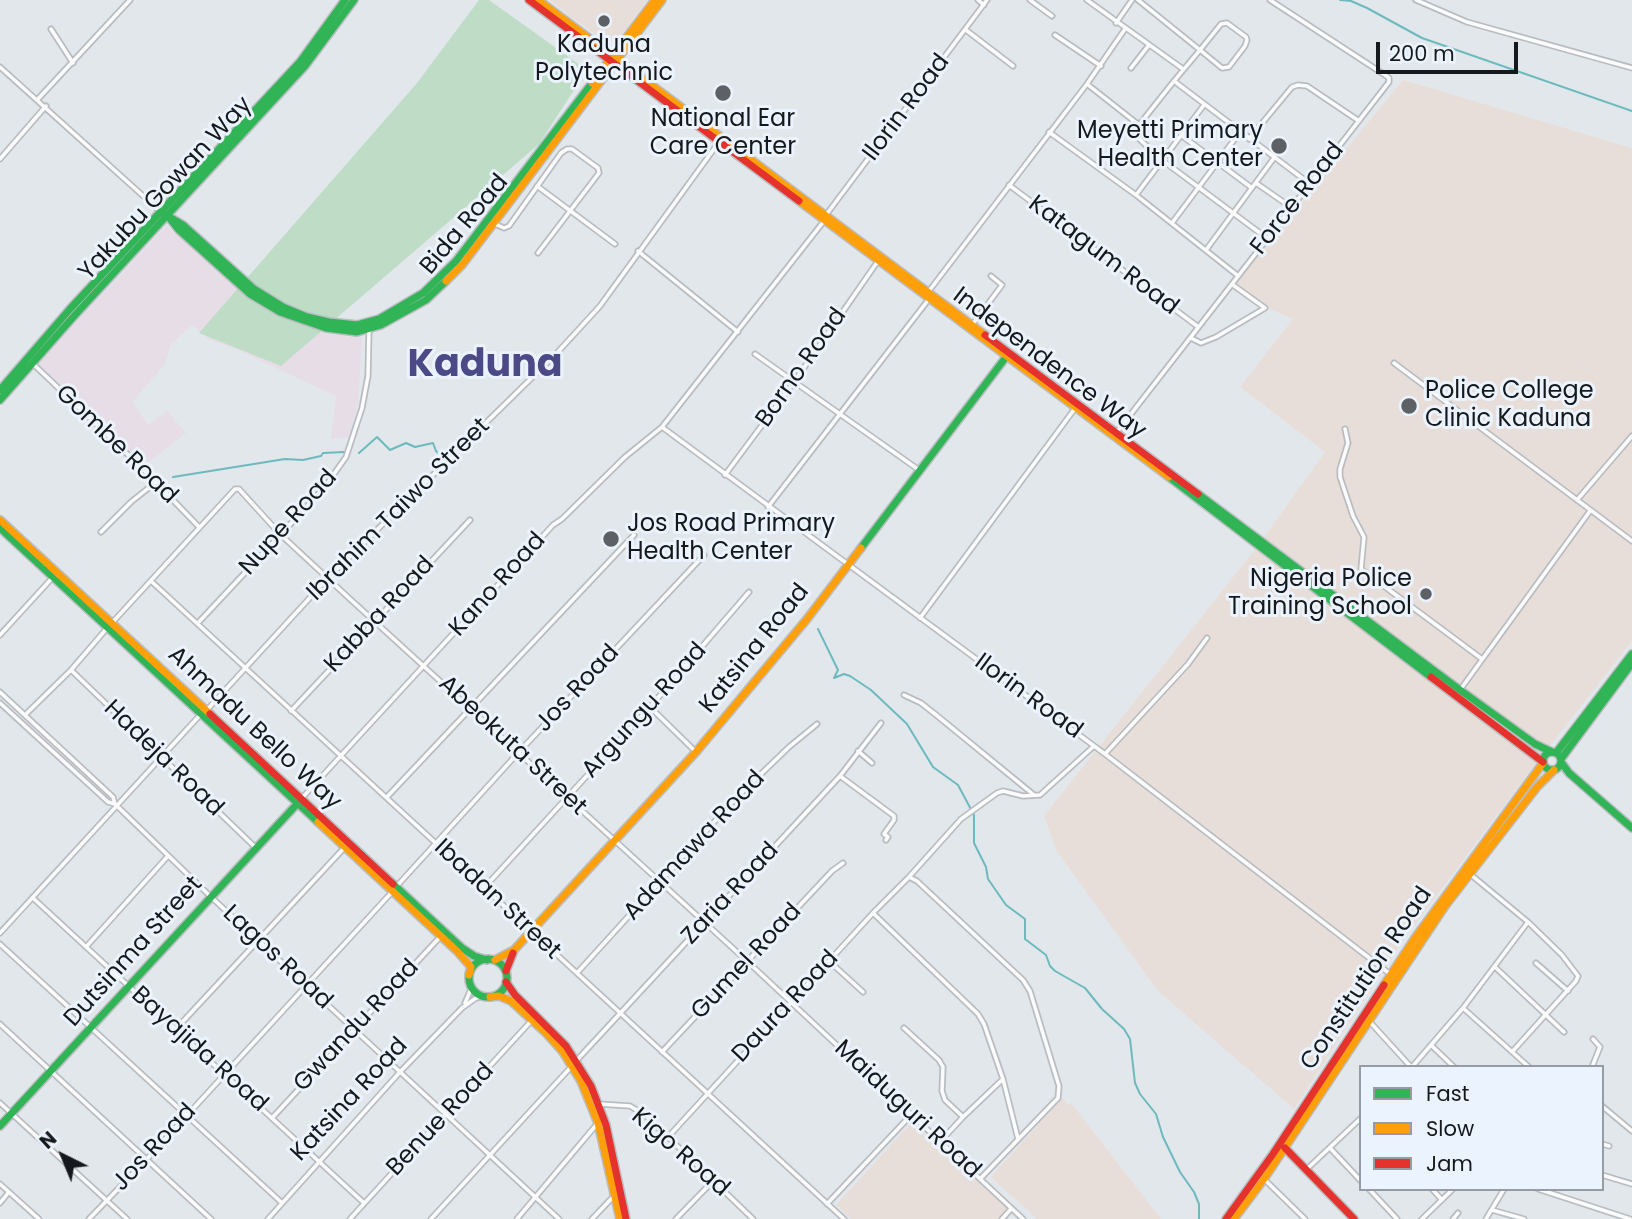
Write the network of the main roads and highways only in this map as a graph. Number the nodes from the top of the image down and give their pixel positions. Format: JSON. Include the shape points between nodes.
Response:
{"nodes":[{"id":1,"x":345,"y":0,"type":"edge"},
{"id":2,"x":354,"y":0,"type":"edge"},
{"id":3,"x":529,"y":0,"type":"edge"},
{"id":4,"x":538,"y":0,"type":"edge"},
{"id":5,"x":654,"y":0,"type":"edge"},
{"id":6,"x":662,"y":0,"type":"edge"},
{"id":7,"x":614,"y":60,"type":"junction"},
{"id":8,"x":165,"y":214,"type":"junction"},
{"id":9,"x":825,"y":218,"type":"junction"},
{"id":10,"x":450,"y":273,"type":"junction"},
{"id":11,"x":929,"y":295,"type":"junction"},
{"id":12,"x":1006,"y":356,"type":"junction"},
{"id":13,"x":30,"y":361,"type":"junction"},
{"id":14,"x":0,"y":390,"type":"edge"},
{"id":15,"x":0,"y":400,"type":"edge"},
{"id":16,"x":0,"y":520,"type":"edge"},
{"id":17,"x":0,"y":528,"type":"edge"},
{"id":18,"x":109,"y":626,"type":"junction"},
{"id":19,"x":1632,"y":654,"type":"edge"},
{"id":20,"x":1632,"y":663,"type":"edge"},
{"id":21,"x":1557,"y":761,"type":"junction"},
{"id":22,"x":1543,"y":763,"type":"junction"},
{"id":23,"x":299,"y":802,"type":"junction"},
{"id":24,"x":1632,"y":828,"type":"edge"},
{"id":25,"x":395,"y":889,"type":"junction"},
{"id":26,"x":514,"y":950,"type":"junction"},
{"id":27,"x":491,"y":960,"type":"junction"},
{"id":28,"x":506,"y":971,"type":"junction"},
{"id":29,"x":469,"y":979,"type":"junction"},
{"id":30,"x":506,"y":982,"type":"junction"},
{"id":31,"x":487,"y":997,"type":"junction"},
{"id":32,"x":574,"y":1063,"type":"junction"},
{"id":33,"x":1324,"y":1083,"type":"junction"},
{"id":34,"x":0,"y":1126,"type":"edge"},
{"id":35,"x":1285,"y":1148,"type":"junction"},
{"id":36,"x":620,"y":1219,"type":"edge"},
{"id":37,"x":626,"y":1219,"type":"edge"},
{"id":38,"x":1226,"y":1219,"type":"edge"},
{"id":39,"x":1234,"y":1219,"type":"edge"},
{"id":40,"x":1354,"y":1219,"type":"edge"}],
"edges":[{"from":1,"to":8,"type":"main road","name":"Yakubu Gowan Way","via":[[300,62]]},
{"from":2,"to":8,"type":"main road","name":"Yakubu Gowan Way","via":[[305,66]]},
{"from":3,"to":7,"type":"main road","name":"Independence Way"},
{"from":4,"to":7,"type":"main road","name":"Independence Way"},
{"from":5,"to":7,"type":"main road"},
{"from":6,"to":7,"type":"main road"},
{"from":7,"to":9,"type":"main road","name":"Independence Way"},
{"from":7,"to":9,"type":"main road","name":"Independence Way"},
{"from":7,"to":10,"type":"main road","name":"Bida Road"},
{"from":7,"to":10,"type":"main road","name":"Bida Road","via":[[495,224]]},
{"from":8,"to":10,"type":"main road","name":"Bida Road","via":[[268,299],[330,322],[357,325],[379,319]]},
{"from":8,"to":10,"type":"main road","name":"Bida Road","via":[[250,295],[326,328],[369,329],[402,315],[426,300]]},
{"from":8,"to":13,"type":"main road","name":"Yakubu Gowan Way"},
{"from":9,"to":11,"type":"main road","name":"Independence Way"},
{"from":9,"to":11,"type":"main road","name":"Independence Way"},
{"from":11,"to":12,"type":"main road","name":"Independence Way"},
{"from":11,"to":21,"type":"main road","name":"Independence Way"},
{"from":12,"to":22,"type":"main road","name":"Independence Way"},
{"from":12,"to":26,"type":"main road","name":"Katsina Road","via":[[807,619],[696,752]]},
{"from":13,"to":14,"type":"main road","name":"Yakubu Gowan Way"},
{"from":13,"to":15,"type":"main road","name":"Yakubu Gowan Way"},
{"from":16,"to":18,"type":"main road","name":"Ahmadu Bello Way"},
{"from":17,"to":18,"type":"main road","name":"Ahmadu Bello Way"},
{"from":18,"to":23,"type":"main road","name":"Ahmadu Bello Way"},
{"from":19,"to":21,"type":"main road"},
{"from":20,"to":21,"type":"main road"},
{"from":21,"to":22,"type":"main road","name":"Independence Way","via":[[1546,768]]},
{"from":21,"to":22,"type":"main road","name":"Constitution Road","via":[[1545,755]]},
{"from":21,"to":24,"type":"main road"},
{"from":21,"to":33,"type":"main road","name":"Constitution Road","via":[[1427,931]]},
{"from":22,"to":33,"type":"main road","name":"Constitution Road","via":[[1390,974]]},
{"from":23,"to":25,"type":"main road","name":"Ahmadu Bello Way"},
{"from":23,"to":25,"type":"main road","name":"Ahmadu Bello Way"},
{"from":23,"to":34,"type":"main road","name":"Dutsinma Street"},
{"from":25,"to":27,"type":"main road","name":"Ahmadu Bello Way","via":[[462,948]]},
{"from":25,"to":29,"type":"main road","name":"Ahmadu Bello Way","via":[[468,962]]},
{"from":26,"to":27,"type":"main road","name":"Katsina Road"},
{"from":26,"to":28,"type":"main road","name":"Katsina Road"},
{"from":27,"to":28,"type":"main road"},
{"from":27,"to":29,"type":"main road","via":[[477,962]]},
{"from":28,"to":30,"type":"main road"},
{"from":29,"to":31,"type":"main road","via":[[475,992]]},
{"from":30,"to":31,"type":"main road","via":[[501,992]]},
{"from":30,"to":32,"type":"main road","via":[[559,1037]]},
{"from":31,"to":32,"type":"main road","via":[[510,1001]]},
{"from":32,"to":36,"type":"main road","via":[[598,1123]]},
{"from":32,"to":37,"type":"main road","via":[[599,1104]]},
{"from":33,"to":35,"type":"main road","name":"Constitution Road"},
{"from":33,"to":38,"type":"main road","name":"Constitution Road"},
{"from":35,"to":39,"type":"main road","name":"Constitution Road"},
{"from":35,"to":40,"type":"main road"}]}
